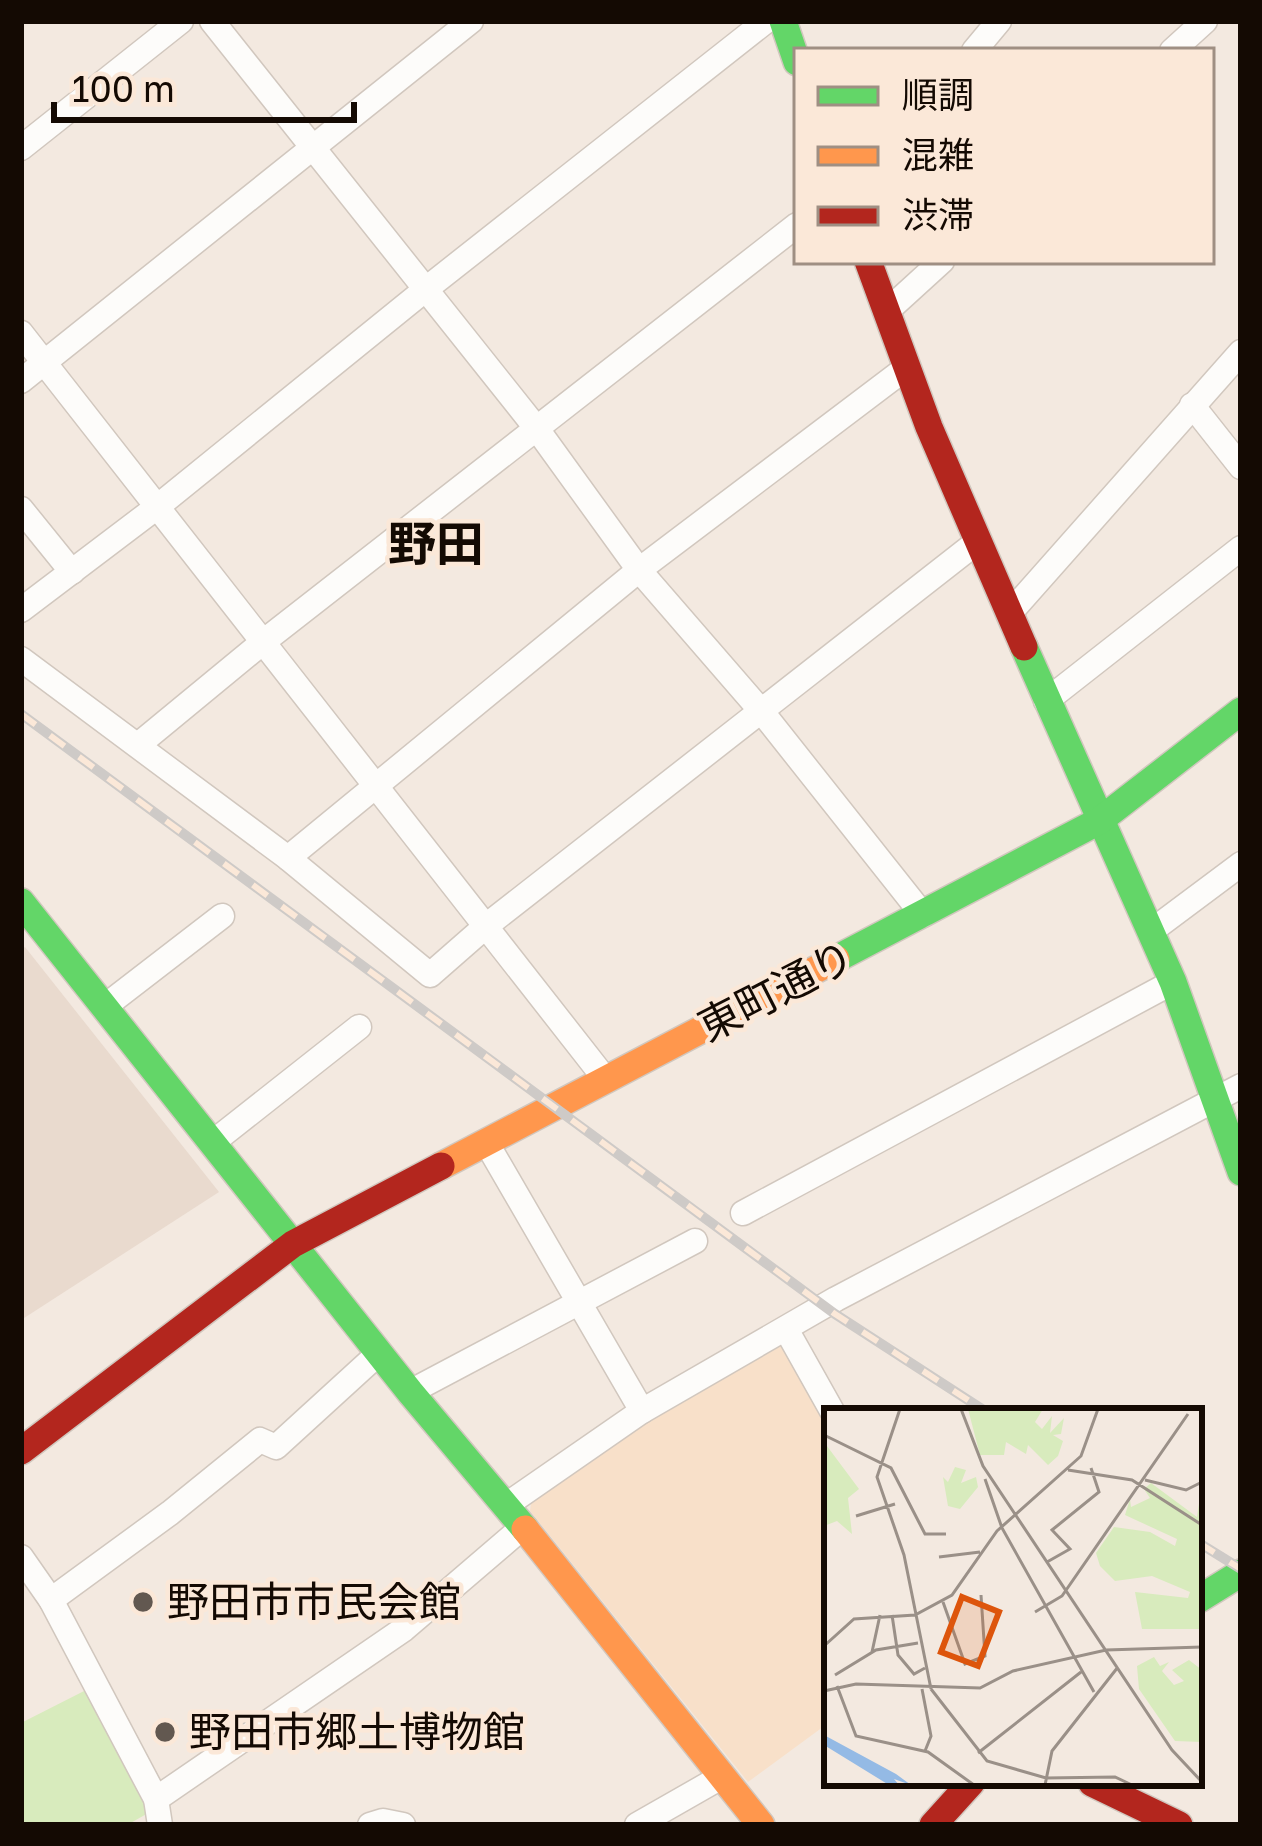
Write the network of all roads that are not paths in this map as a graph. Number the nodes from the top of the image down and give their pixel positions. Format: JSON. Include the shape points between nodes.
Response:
{"nodes":[{"id":1,"x":181,"y":21,"type":"edge"},
{"id":2,"x":212,"y":21,"type":"edge"},
{"id":3,"x":471,"y":21,"type":"edge"},
{"id":4,"x":766,"y":21,"type":"edge"},
{"id":5,"x":783,"y":21,"type":"edge"},
{"id":6,"x":1000,"y":21,"type":"edge"},
{"id":7,"x":1205,"y":21,"type":"edge"},
{"id":8,"x":977,"y":48,"type":"edge"},
{"id":9,"x":1175,"y":48,"type":"edge"},
{"id":10,"x":794,"y":53,"type":"edge"},
{"id":11,"x":21,"y":148,"type":"edge"},
{"id":12,"x":313,"y":148,"type":"junction"},
{"id":13,"x":794,"y":227,"type":"edge"},
{"id":14,"x":869,"y":264,"type":"edge"},
{"id":15,"x":939,"y":264,"type":"edge"},
{"id":16,"x":426,"y":289,"type":"junction"},
{"id":17,"x":886,"y":312,"type":"junction"},
{"id":18,"x":21,"y":333,"type":"edge"},
{"id":19,"x":1241,"y":352,"type":"edge"},
{"id":20,"x":44,"y":363,"type":"junction"},
{"id":21,"x":906,"y":368,"type":"junction"},
{"id":22,"x":21,"y":381,"type":"edge"},
{"id":23,"x":1192,"y":405,"type":"junction"},
{"id":24,"x":537,"y":429,"type":"junction"},
{"id":25,"x":1241,"y":467,"type":"edge"},
{"id":26,"x":157,"y":507,"type":"junction"},
{"id":27,"x":21,"y":508,"type":"edge"},
{"id":28,"x":977,"y":542,"type":"junction"},
{"id":29,"x":1241,"y":548,"type":"edge"},
{"id":30,"x":640,"y":570,"type":"junction"},
{"id":31,"x":71,"y":572,"type":"junction"},
{"id":32,"x":21,"y":610,"type":"edge"},
{"id":33,"x":1009,"y":614,"type":"junction"},
{"id":34,"x":262,"y":641,"type":"junction"},
{"id":35,"x":21,"y":658,"type":"edge"},
{"id":36,"x":1046,"y":701,"type":"junction"},
{"id":37,"x":1241,"y":711,"type":"edge"},
{"id":38,"x":762,"y":712,"type":"junction"},
{"id":39,"x":138,"y":745,"type":"junction"},
{"id":40,"x":376,"y":786,"type":"junction"},
{"id":41,"x":1099,"y":821,"type":"junction"},
{"id":42,"x":287,"y":858,"type":"junction"},
{"id":43,"x":1241,"y":864,"type":"edge"},
{"id":44,"x":923,"y":915,"type":"junction"},
{"id":45,"x":222,"y":916,"type":"dead end"},
{"id":46,"x":26,"y":920,"type":"edge"},
{"id":47,"x":486,"y":926,"type":"junction"},
{"id":48,"x":1150,"y":932,"type":"junction"},
{"id":49,"x":1173,"y":982,"type":"junction"},
{"id":50,"x":104,"y":1006,"type":"junction"},
{"id":51,"x":359,"y":1028,"type":"dead end"},
{"id":52,"x":606,"y":1080,"type":"junction"},
{"id":53,"x":1228,"y":1092,"type":"edge"},
{"id":54,"x":212,"y":1142,"type":"junction"},
{"id":55,"x":486,"y":1142,"type":"junction"},
{"id":56,"x":1241,"y":1172,"type":"edge"},
{"id":57,"x":743,"y":1213,"type":"dead end"},
{"id":58,"x":695,"y":1240,"type":"dead end"},
{"id":59,"x":293,"y":1244,"type":"junction"},
{"id":60,"x":580,"y":1302,"type":"junction"},
{"id":61,"x":786,"y":1328,"type":"junction"},
{"id":62,"x":379,"y":1354,"type":"junction"},
{"id":63,"x":410,"y":1393,"type":"junction"},
{"id":64,"x":830,"y":1408,"type":"edge"},
{"id":65,"x":642,"y":1411,"type":"junction"},
{"id":66,"x":21,"y":1451,"type":"edge"},
{"id":67,"x":514,"y":1517,"type":"junction"},
{"id":68,"x":21,"y":1557,"type":"edge"},
{"id":69,"x":1241,"y":1573,"type":"edge"},
{"id":70,"x":1202,"y":1596,"type":"edge"},
{"id":71,"x":51,"y":1600,"type":"junction"},
{"id":72,"x":721,"y":1777,"type":"junction"},
{"id":73,"x":968,"y":1786,"type":"edge"},
{"id":74,"x":1098,"y":1786,"type":"edge"},
{"id":75,"x":156,"y":1799,"type":"junction"},
{"id":76,"x":160,"y":1825,"type":"edge"},
{"id":77,"x":370,"y":1825,"type":"edge"},
{"id":78,"x":403,"y":1825,"type":"edge"},
{"id":79,"x":638,"y":1825,"type":"edge"},
{"id":80,"x":761,"y":1825,"type":"edge"},
{"id":81,"x":933,"y":1825,"type":"edge"},
{"id":82,"x":1179,"y":1825,"type":"edge"}],
"edges":[{"from":1,"to":11,"type":"street"},
{"from":2,"to":12,"type":"street"},
{"from":3,"to":12,"type":"street"},
{"from":4,"to":16,"type":"street"},
{"from":5,"to":10,"type":"street"},
{"from":6,"to":8,"type":"street"},
{"from":7,"to":9,"type":"street"},
{"from":12,"to":16,"type":"street"},
{"from":12,"to":20,"type":"street"},
{"from":13,"to":24,"type":"street"},
{"from":14,"to":17,"type":"street"},
{"from":15,"to":17,"type":"street"},
{"from":16,"to":24,"type":"street"},
{"from":16,"to":26,"type":"street"},
{"from":17,"to":21,"type":"street"},
{"from":18,"to":20,"type":"street"},
{"from":19,"to":23,"type":"street"},
{"from":20,"to":22,"type":"street"},
{"from":20,"to":26,"type":"street"},
{"from":21,"to":28,"type":"street"},
{"from":21,"to":30,"type":"street"},
{"from":23,"to":25,"type":"street"},
{"from":23,"to":33,"type":"street"},
{"from":24,"to":30,"type":"street"},
{"from":24,"to":34,"type":"street"},
{"from":26,"to":31,"type":"street"},
{"from":26,"to":34,"type":"street"},
{"from":27,"to":31,"type":"street"},
{"from":28,"to":33,"type":"street"},
{"from":28,"to":38,"type":"street"},
{"from":29,"to":36,"type":"street"},
{"from":30,"to":38,"type":"street"},
{"from":30,"to":40,"type":"street"},
{"from":31,"to":32,"type":"street"},
{"from":33,"to":36,"type":"street"},
{"from":34,"to":39,"type":"street"},
{"from":34,"to":40,"type":"street"},
{"from":35,"to":39,"type":"street"},
{"from":36,"to":41,"type":"street"},
{"from":37,"to":41,"type":"street","name":"東町通り"},
{"from":38,"to":44,"type":"street"},
{"from":38,"to":47,"type":"street"},
{"from":39,"to":42,"type":"street"},
{"from":40,"to":42,"type":"street"},
{"from":40,"to":47,"type":"street"},
{"from":41,"to":44,"type":"street","name":"東町通り"},
{"from":41,"to":48,"type":"street"},
{"from":42,"to":47,"type":"street","via":[[430,975]]},
{"from":43,"to":48,"type":"street"},
{"from":44,"to":52,"type":"street","name":"東町通り"},
{"from":45,"to":50,"type":"street"},
{"from":46,"to":50,"type":"street"},
{"from":47,"to":52,"type":"street"},
{"from":48,"to":49,"type":"street"},
{"from":49,"to":53,"type":"street"},
{"from":49,"to":57,"type":"street"},
{"from":50,"to":54,"type":"street"},
{"from":51,"to":54,"type":"street"},
{"from":52,"to":55,"type":"street","name":"東町通り"},
{"from":53,"to":56,"type":"street"},
{"from":53,"to":61,"type":"street"},
{"from":54,"to":59,"type":"street"},
{"from":55,"to":59,"type":"street","name":"東町通り"},
{"from":55,"to":60,"type":"street"},
{"from":58,"to":60,"type":"street"},
{"from":59,"to":62,"type":"street"},
{"from":59,"to":66,"type":"street","name":"東町通り"},
{"from":60,"to":63,"type":"street"},
{"from":60,"to":65,"type":"street"},
{"from":61,"to":64,"type":"street"},
{"from":61,"to":65,"type":"street"},
{"from":62,"to":63,"type":"street"},
{"from":62,"to":71,"type":"street","via":[[276,1447],[260,1440]]},
{"from":63,"to":67,"type":"street"},
{"from":65,"to":67,"type":"street"},
{"from":67,"to":72,"type":"street"},
{"from":67,"to":75,"type":"street","via":[[404,1629]]},
{"from":68,"to":71,"type":"street"},
{"from":69,"to":70,"type":"street"},
{"from":71,"to":75,"type":"street"},
{"from":72,"to":79,"type":"street"},
{"from":72,"to":80,"type":"street"},
{"from":73,"to":81,"type":"street"},
{"from":74,"to":82,"type":"street"},
{"from":75,"to":76,"type":"street"},
{"from":77,"to":78,"type":"street"}]}
